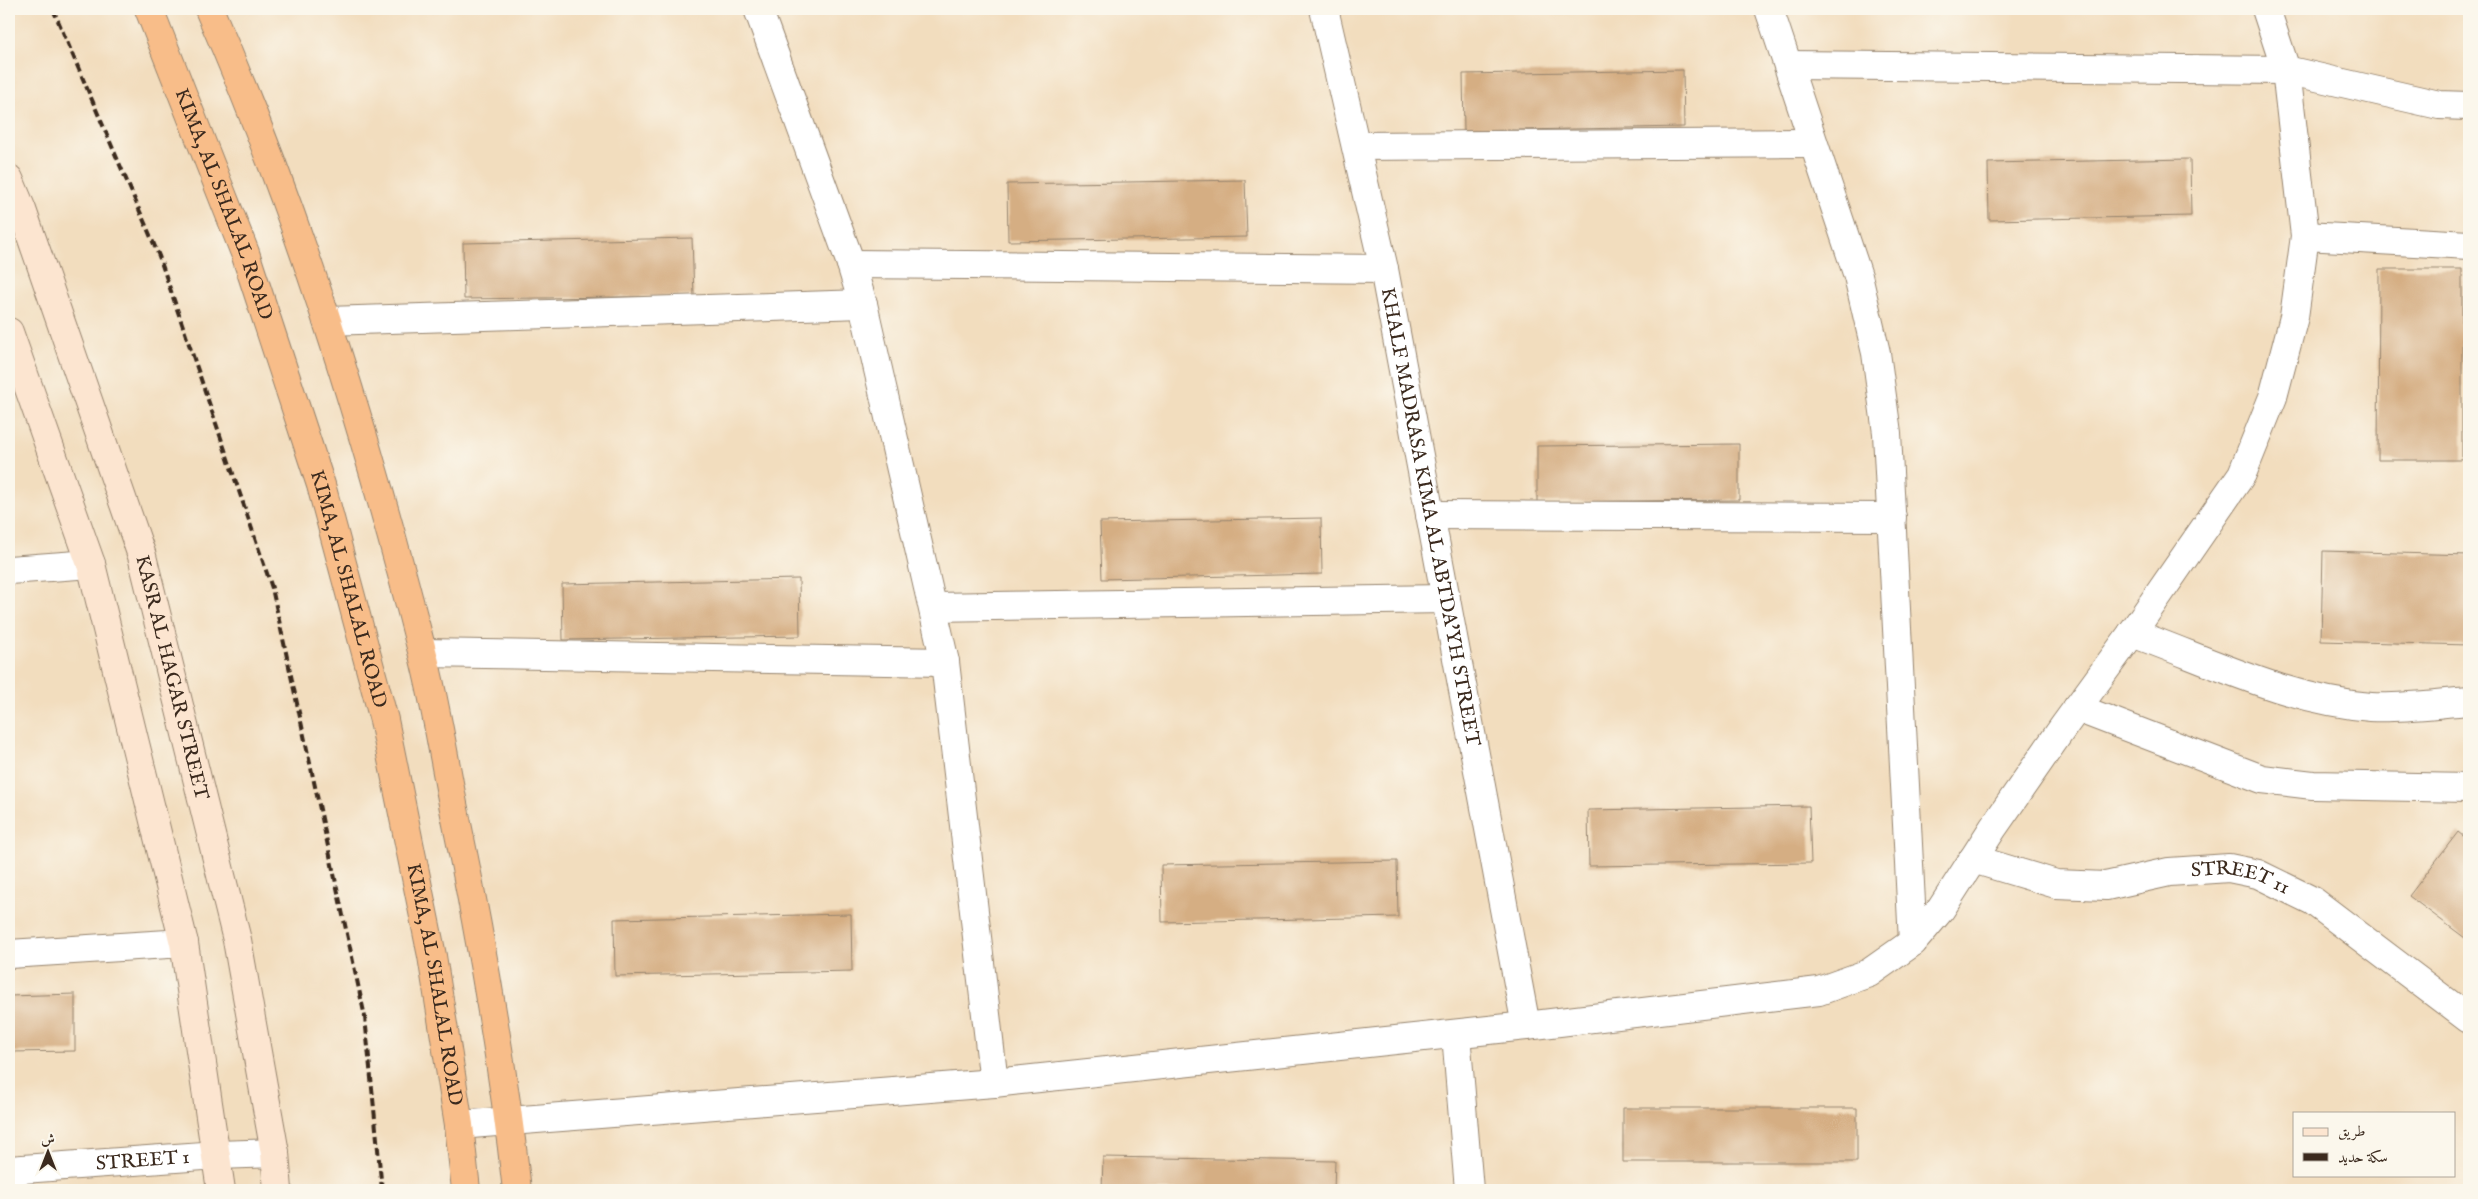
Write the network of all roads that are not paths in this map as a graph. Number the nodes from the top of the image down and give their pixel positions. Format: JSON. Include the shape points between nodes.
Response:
{"nodes":[{"id":1,"x":149,"y":9,"type":"edge"},
{"id":2,"x":209,"y":9,"type":"edge"},
{"id":3,"x":758,"y":9,"type":"edge"},
{"id":4,"x":1324,"y":9,"type":"edge"},
{"id":5,"x":1769,"y":9,"type":"edge"},
{"id":6,"x":2266,"y":9,"type":"edge"},
{"id":7,"x":1788,"y":65,"type":"junction"},
{"id":8,"x":2286,"y":70,"type":"junction"},
{"id":9,"x":2469,"y":106,"type":"edge"},
{"id":10,"x":1813,"y":143,"type":"junction"},
{"id":11,"x":1356,"y":146,"type":"junction"},
{"id":12,"x":9,"y":179,"type":"edge"},
{"id":13,"x":2305,"y":236,"type":"junction"},
{"id":14,"x":2469,"y":245,"type":"edge"},
{"id":15,"x":851,"y":264,"type":"junction"},
{"id":16,"x":1384,"y":269,"type":"junction"},
{"id":17,"x":863,"y":304,"type":"junction"},
{"id":18,"x":327,"y":321,"type":"junction"},
{"id":19,"x":9,"y":332,"type":"edge"},
{"id":20,"x":1430,"y":515,"type":"junction"},
{"id":21,"x":1892,"y":517,"type":"junction"},
{"id":22,"x":91,"y":564,"type":"junction"},
{"id":23,"x":9,"y":570,"type":"edge"},
{"id":24,"x":1446,"y":599,"type":"junction"},
{"id":25,"x":933,"y":607,"type":"junction"},
{"id":26,"x":2132,"y":633,"type":"junction"},
{"id":27,"x":423,"y":654,"type":"junction"},
{"id":28,"x":945,"y":662,"type":"junction"},
{"id":29,"x":2469,"y":701,"type":"edge"},
{"id":30,"x":2077,"y":708,"type":"junction"},
{"id":31,"x":2469,"y":788,"type":"edge"},
{"id":32,"x":1973,"y":859,"type":"junction"},
{"id":33,"x":1913,"y":942,"type":"junction"},
{"id":34,"x":184,"y":943,"type":"junction"},
{"id":35,"x":9,"y":954,"type":"edge"},
{"id":36,"x":2469,"y":1019,"type":"edge"},
{"id":37,"x":1526,"y":1026,"type":"junction"},
{"id":38,"x":1456,"y":1034,"type":"junction"},
{"id":39,"x":994,"y":1083,"type":"junction"},
{"id":40,"x":510,"y":1121,"type":"junction"},
{"id":41,"x":459,"y":1125,"type":"junction"},
{"id":42,"x":275,"y":1153,"type":"junction"},
{"id":43,"x":217,"y":1155,"type":"junction"},
{"id":44,"x":9,"y":1170,"type":"edge"},
{"id":45,"x":221,"y":1190,"type":"edge"},
{"id":46,"x":278,"y":1190,"type":"edge"},
{"id":47,"x":466,"y":1190,"type":"edge"},
{"id":48,"x":517,"y":1190,"type":"edge"},
{"id":49,"x":1469,"y":1190,"type":"edge"}],
"edges":[{"from":1,"to":41,"type":"highway","name":"KIMA, AL SHALAL ROAD","via":[[244,253],[323,494],[384,720],[432,956]]},
{"from":2,"to":18,"type":"highway","via":[[244,88]]},
{"from":3,"to":15,"type":"street"},
{"from":4,"to":11,"type":"street","name":"KHALF MADRASA KIMA AL ABTDA'YH STREET"},
{"from":5,"to":7,"type":"street"},
{"from":6,"to":8,"type":"street"},
{"from":7,"to":8,"type":"street"},
{"from":7,"to":10,"type":"street"},
{"from":8,"to":9,"type":"street","via":[[2439,105]]},
{"from":8,"to":13,"type":"street"},
{"from":10,"to":11,"type":"street"},
{"from":10,"to":21,"type":"street","via":[[1858,276],[1876,353],[1887,433]]},
{"from":11,"to":16,"type":"street","name":"KHALF MADRASA KIMA AL ABTDA'YH STREET"},
{"from":12,"to":42,"type":"main road","name":"KASR AL HAGAR STREET","via":[[142,556],[236,940]]},
{"from":13,"to":14,"type":"street"},
{"from":13,"to":26,"type":"street","via":[[2292,326],[2273,397],[2242,474]]},
{"from":15,"to":16,"type":"street"},
{"from":15,"to":17,"type":"street"},
{"from":16,"to":20,"type":"street","name":"KHALF MADRASA KIMA AL ABTDA'YH STREET"},
{"from":17,"to":18,"type":"street"},
{"from":17,"to":25,"type":"street"},
{"from":18,"to":27,"type":"highway"},
{"from":19,"to":22,"type":"main road"},
{"from":20,"to":21,"type":"street"},
{"from":20,"to":24,"type":"street","name":"KHALF MADRASA KIMA AL ABTDA'YH STREET"},
{"from":21,"to":33,"type":"street"},
{"from":22,"to":23,"type":"street"},
{"from":22,"to":34,"type":"main road"},
{"from":24,"to":25,"type":"street"},
{"from":24,"to":37,"type":"street","name":"KHALF MADRASA KIMA AL ABTDA'YH STREET"},
{"from":25,"to":28,"type":"street"},
{"from":26,"to":29,"type":"street","via":[[2246,678],[2308,696],[2372,707]]},
{"from":26,"to":30,"type":"street"},
{"from":27,"to":28,"type":"street"},
{"from":27,"to":40,"type":"highway","via":[[482,944]]},
{"from":28,"to":39,"type":"street"},
{"from":30,"to":31,"type":"street","via":[[2262,779],[2313,785]]},
{"from":30,"to":32,"type":"street"},
{"from":32,"to":33,"type":"street","via":[[1941,909]]},
{"from":32,"to":36,"type":"street","name":"STREET 11","via":[[2056,884],[2106,886],[2169,872],[2229,868],[2258,874],[2313,901]]},
{"from":33,"to":37,"type":"street","via":[[1869,973],[1818,991]]},
{"from":34,"to":35,"type":"street"},
{"from":34,"to":43,"type":"main road"},
{"from":37,"to":38,"type":"street"},
{"from":38,"to":39,"type":"street"},
{"from":38,"to":49,"type":"street"},
{"from":39,"to":40,"type":"street"},
{"from":40,"to":41,"type":"street"},
{"from":40,"to":48,"type":"highway"},
{"from":41,"to":47,"type":"highway","name":"KIMA, AL SHALAL ROAD"},
{"from":42,"to":43,"type":"street","name":"STREET 1"},
{"from":42,"to":46,"type":"main road","name":"KASR AL HAGAR STREET"},
{"from":43,"to":44,"type":"street","name":"STREET 1"},
{"from":43,"to":45,"type":"main road"}]}
